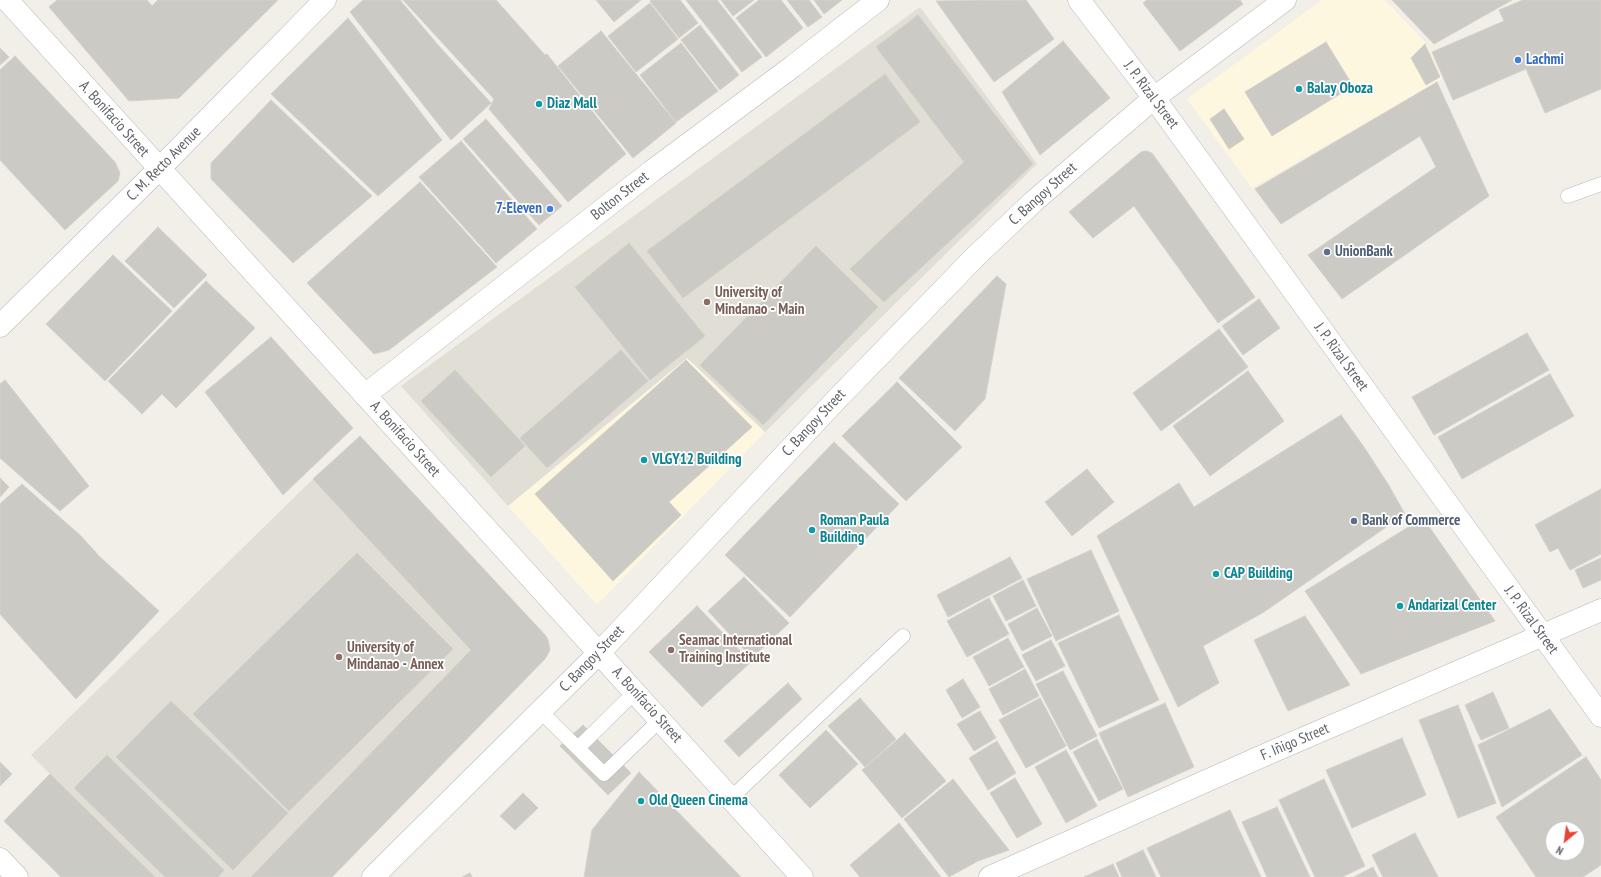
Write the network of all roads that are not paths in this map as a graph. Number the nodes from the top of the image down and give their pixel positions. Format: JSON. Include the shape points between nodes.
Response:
{"nodes":[{"id":1,"x":7,"y":0,"type":"edge"},
{"id":2,"x":326,"y":0,"type":"edge"},
{"id":3,"x":878,"y":0,"type":"edge"},
{"id":4,"x":1079,"y":0,"type":"edge"},
{"id":5,"x":1285,"y":0,"type":"edge"},
{"id":6,"x":1154,"y":98,"type":"junction"},
{"id":7,"x":159,"y":169,"type":"junction"},
{"id":8,"x":1601,"y":184,"type":"edge"},
{"id":9,"x":1568,"y":196,"type":"dead end"},
{"id":10,"x":0,"y":326,"type":"edge"},
{"id":11,"x":366,"y":395,"type":"junction"},
{"id":12,"x":1601,"y":610,"type":"edge"},
{"id":13,"x":1542,"y":635,"type":"junction"},
{"id":14,"x":903,"y":636,"type":"dead end"},
{"id":15,"x":599,"y":653,"type":"junction"},
{"id":16,"x":635,"y":692,"type":"junction"},
{"id":17,"x":540,"y":711,"type":"junction"},
{"id":18,"x":1601,"y":716,"type":"edge"},
{"id":19,"x":660,"y":720,"type":"junction"},
{"id":20,"x":578,"y":748,"type":"junction"},
{"id":21,"x":730,"y":798,"type":"junction"},
{"id":22,"x":0,"y":859,"type":"edge"},
{"id":23,"x":17,"y":877,"type":"edge"},
{"id":24,"x":373,"y":877,"type":"edge"},
{"id":25,"x":802,"y":877,"type":"edge"},
{"id":26,"x":990,"y":877,"type":"edge"}],
"edges":[{"from":1,"to":7,"type":"street","name":"A. Bonifacio Street"},
{"from":2,"to":7,"type":"street","name":"C. M. Recto Avenue"},
{"from":3,"to":11,"type":"street","name":"Bolton Street","via":[[652,171]]},
{"from":4,"to":6,"type":"street","name":"J. P. Rizal Street"},
{"from":5,"to":6,"type":"street","name":"C. Bangoy Street"},
{"from":6,"to":13,"type":"street","name":"J. P. Rizal Street"},
{"from":6,"to":15,"type":"street","name":"C. Bangoy Street","via":[[1033,202],[976,256],[837,398]]},
{"from":7,"to":10,"type":"street","name":"C. M. Recto Avenue"},
{"from":7,"to":11,"type":"street","name":"A. Bonifacio Street"},
{"from":8,"to":9,"type":"lane"},
{"from":11,"to":15,"type":"street","name":"A. Bonifacio Street"},
{"from":12,"to":13,"type":"street","name":"F. Iñigo Street"},
{"from":13,"to":18,"type":"street","name":"J. P. Rizal Street"},
{"from":13,"to":26,"type":"street","name":"F. Iñigo Street"},
{"from":14,"to":21,"type":"lane"},
{"from":15,"to":16,"type":"street","name":"A. Bonifacio Street"},
{"from":15,"to":17,"type":"street","name":"C. Bangoy Street"},
{"from":16,"to":19,"type":"street","name":"A. Bonifacio Street"},
{"from":16,"to":20,"type":"lane"},
{"from":17,"to":20,"type":"lane"},
{"from":17,"to":24,"type":"street","name":"C. Bangoy Street"},
{"from":19,"to":20,"type":"lane","via":[[604,774]]},
{"from":19,"to":21,"type":"street","name":"A. Bonifacio Street"},
{"from":21,"to":25,"type":"street","name":"A. Bonifacio Street"},
{"from":22,"to":23,"type":"street"}]}
